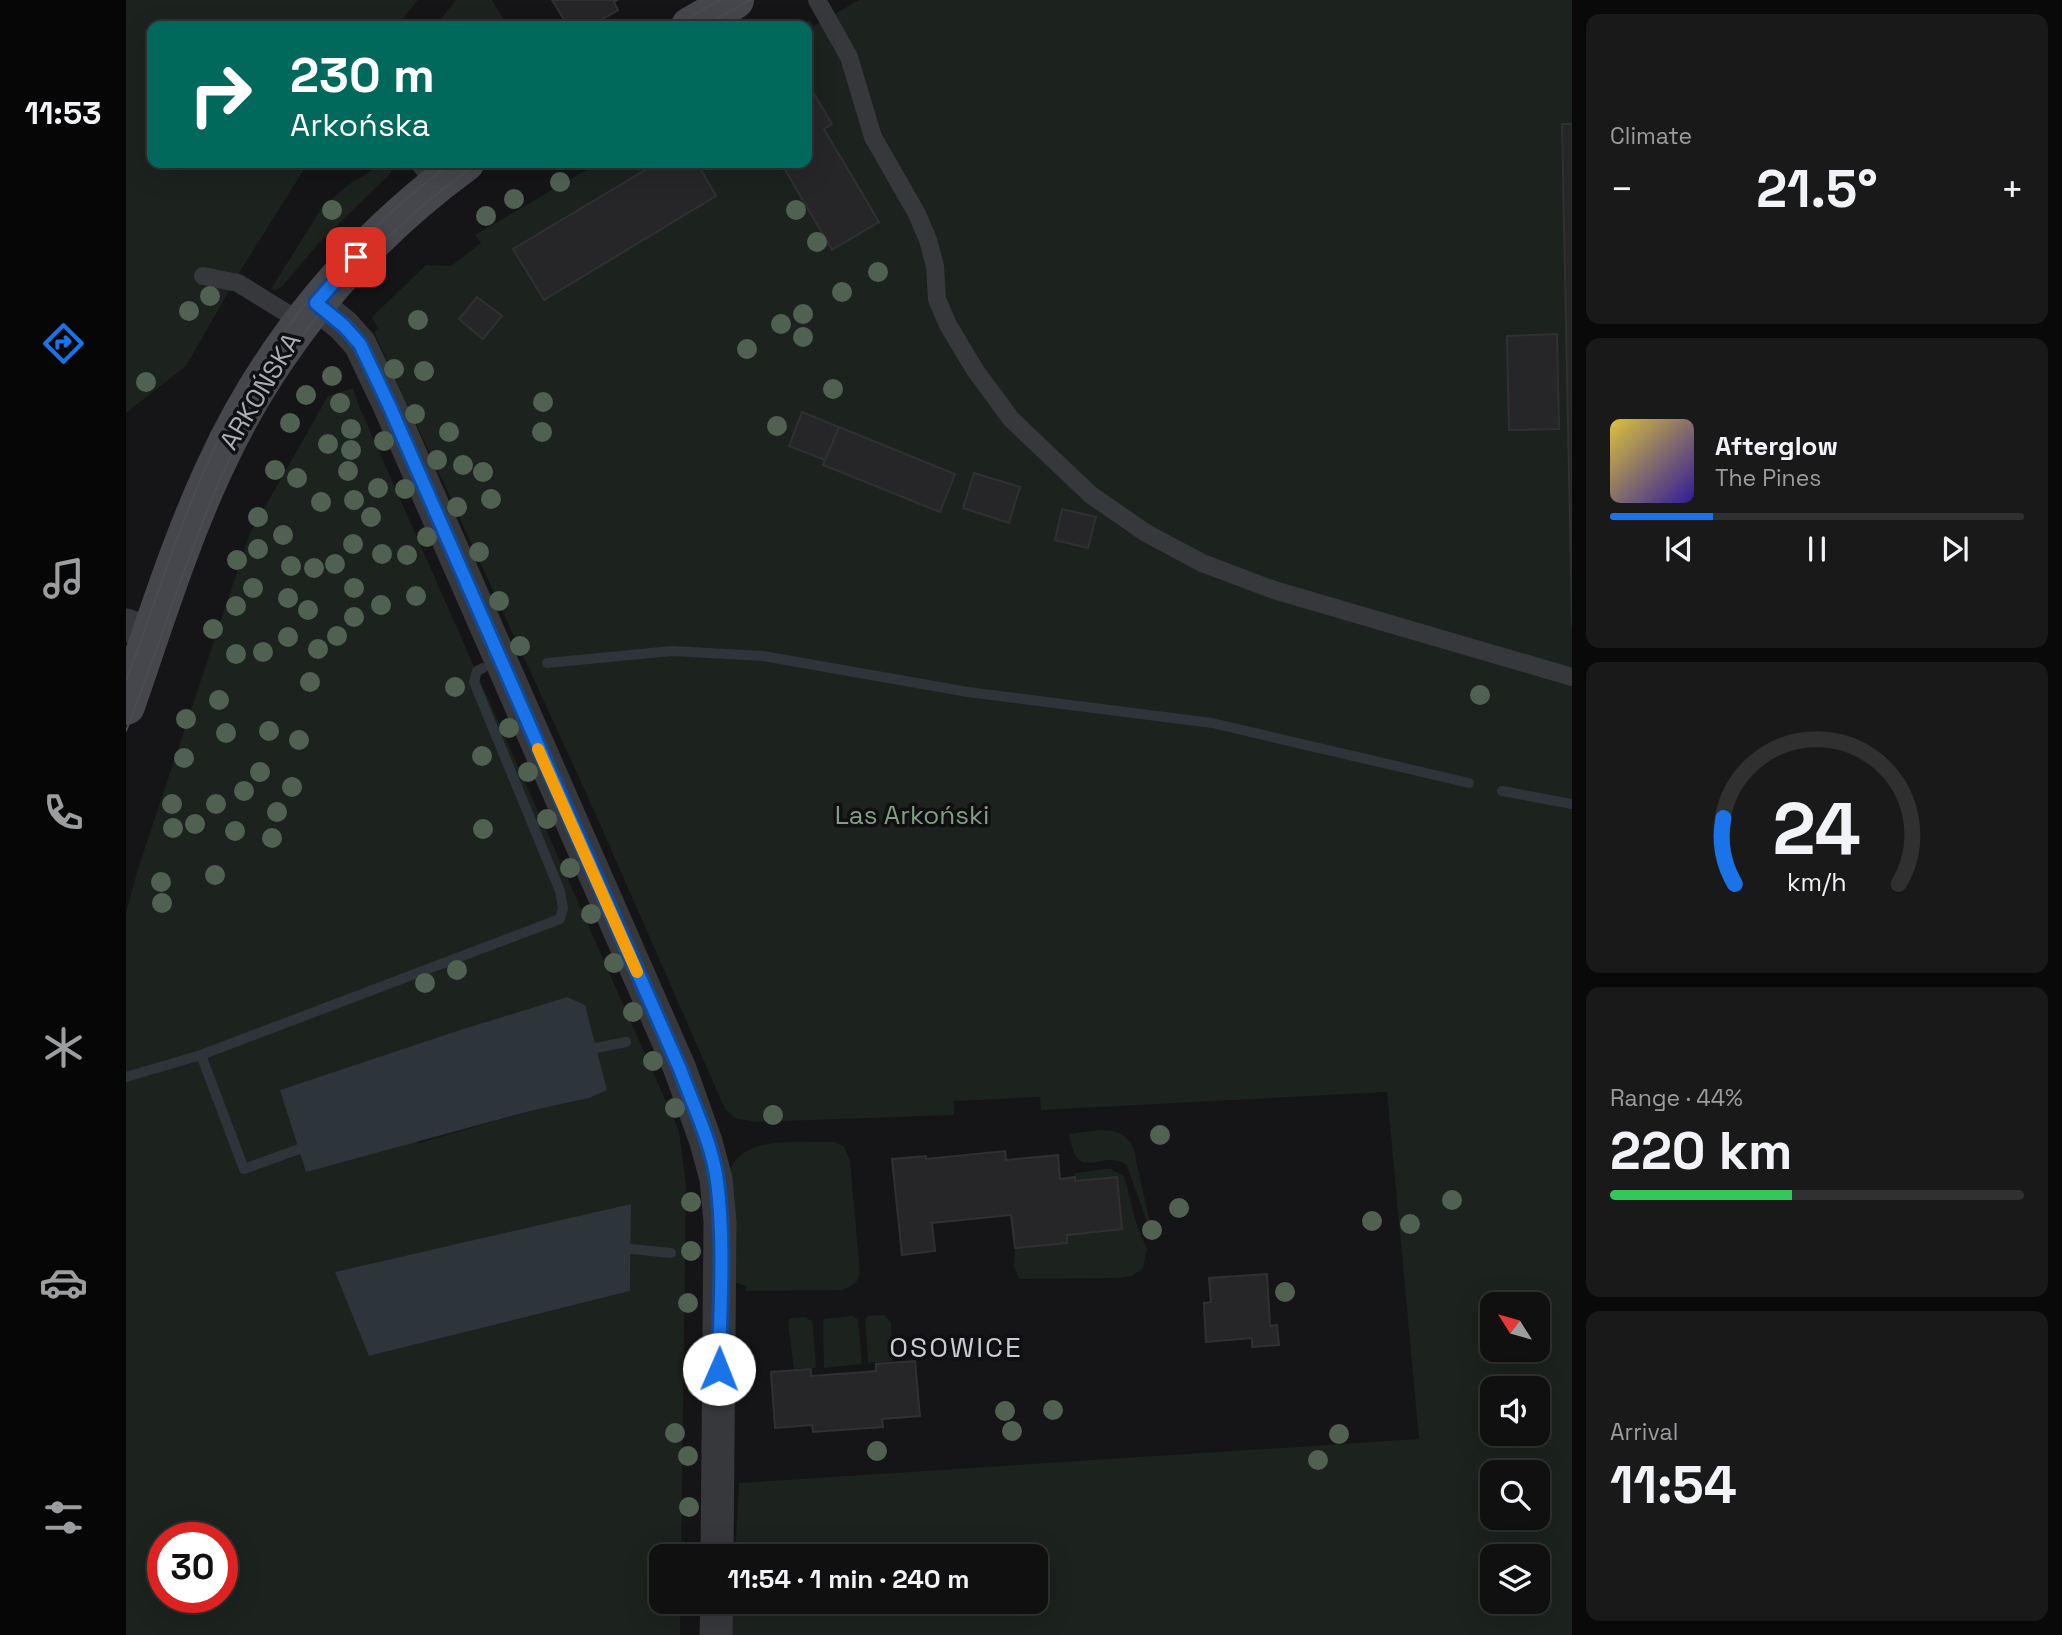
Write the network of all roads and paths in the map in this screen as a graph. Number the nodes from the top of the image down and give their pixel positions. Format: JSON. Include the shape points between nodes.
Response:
{"nodes":[{"id":1,"x":735,"y":0,"type":"edge"},
{"id":2,"x":817,"y":0,"type":"edge"},
{"id":3,"x":699,"y":21,"type":"edge"},
{"id":4,"x":440,"y":170,"type":"edge"},
{"id":5,"x":203,"y":276,"type":"dead end"},
{"id":6,"x":309,"y":313,"type":"junction"},
{"id":7,"x":139,"y":630,"type":"edge"},
{"id":8,"x":1572,"y":677,"type":"edge"},
{"id":9,"x":126,"y":705,"type":"edge"},
{"id":10,"x":717,"y":1544,"type":"edge"},
{"id":11,"x":717,"y":1614,"type":"edge"},
{"id":12,"x":716,"y":1635,"type":"edge"}],
"edges":[{"from":1,"to":3,"type":"street"},
{"from":2,"to":8,"type":"lane","via":[[849,57],[873,137],[928,240],[937,299],[948,325],[1011,419],[1091,495],[1146,533],[1202,563],[1274,590]]},
{"from":4,"to":6,"type":"street","name":"ARKOŃSKA"},
{"from":5,"to":6,"type":"lane","via":[[238,283]]},
{"from":6,"to":7,"type":"street","name":"ARKOŃSKA","via":[[253,393]]},
{"from":6,"to":10,"type":"street","via":[[344,326],[360,344],[680,1069],[706,1142],[720,1222]]},
{"from":7,"to":9,"type":"street","name":"ARKOŃSKA"},
{"from":11,"to":12,"type":"street"}]}
